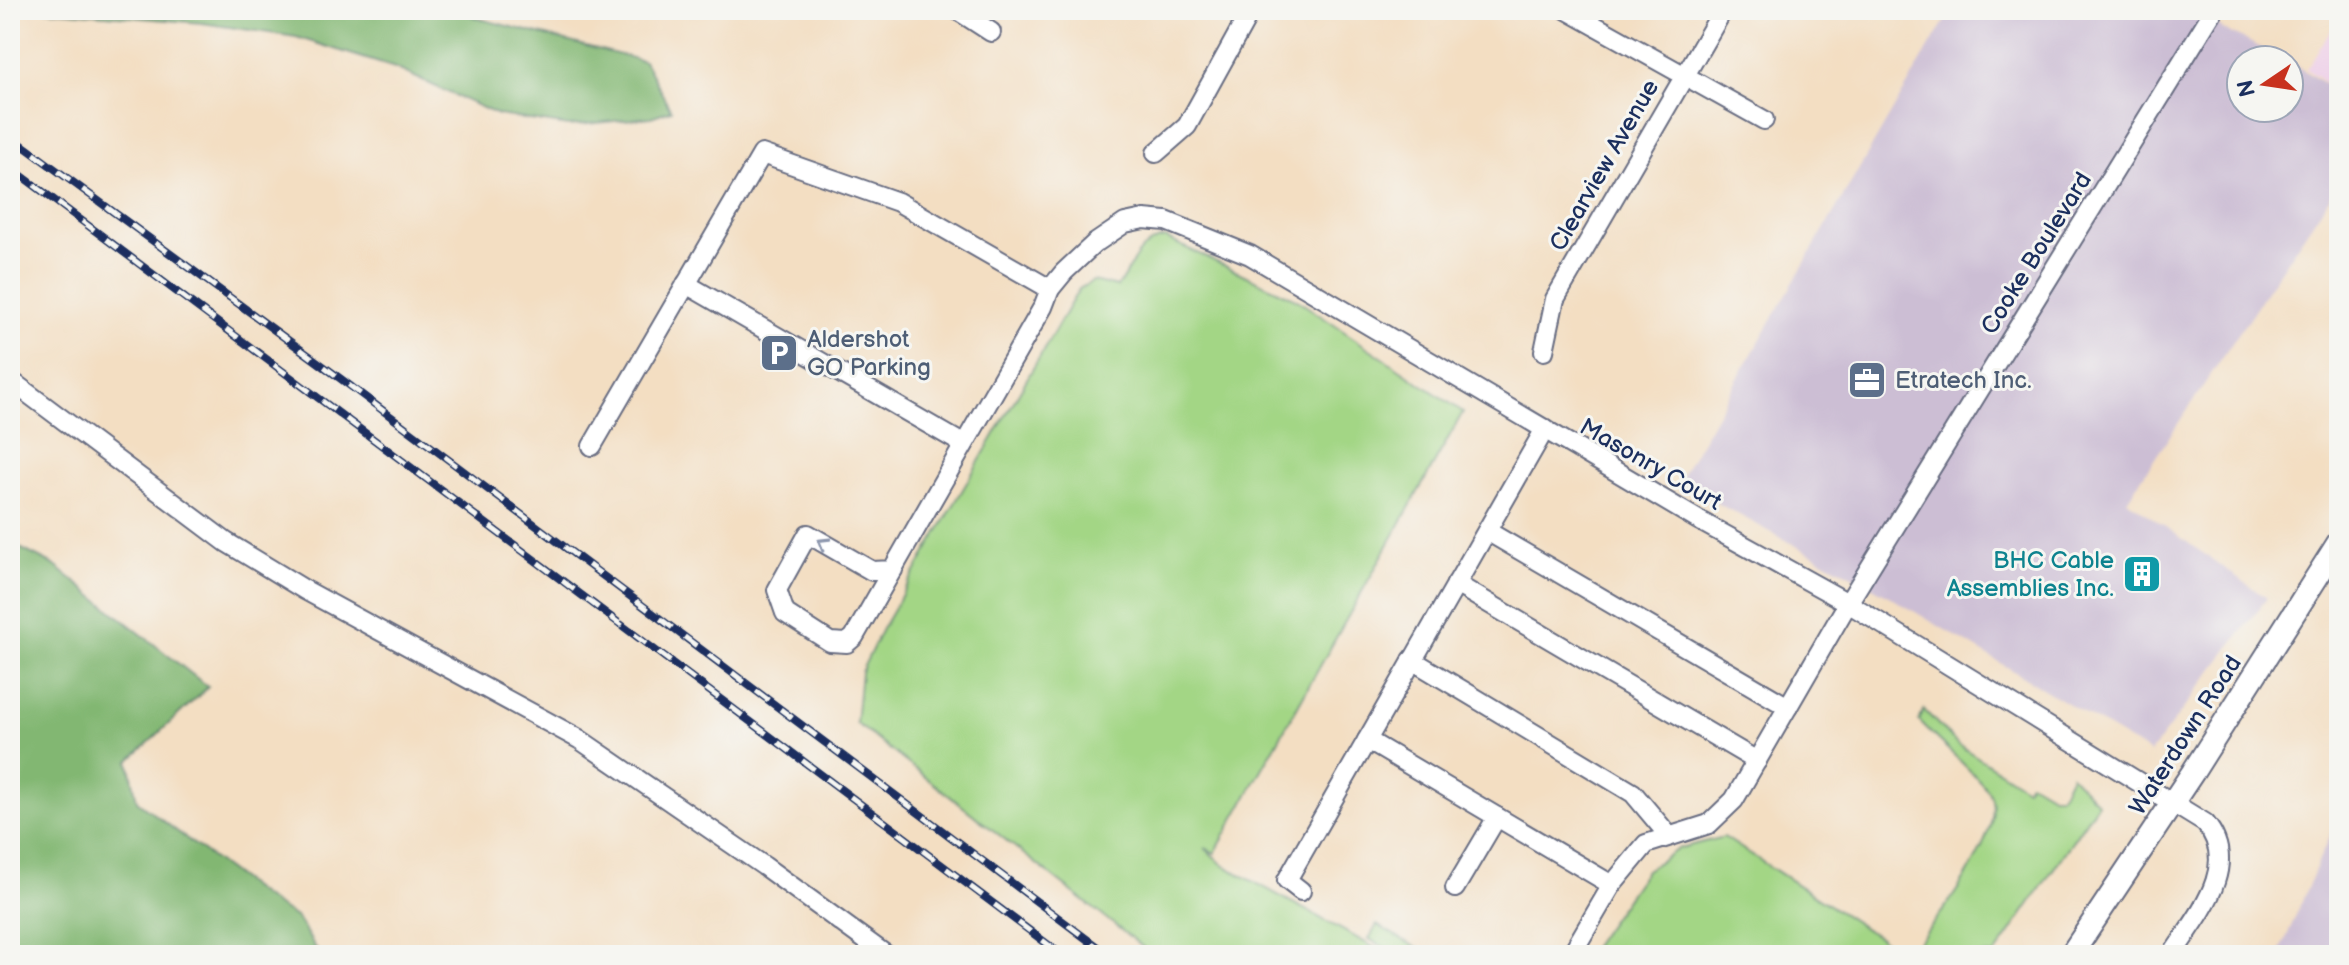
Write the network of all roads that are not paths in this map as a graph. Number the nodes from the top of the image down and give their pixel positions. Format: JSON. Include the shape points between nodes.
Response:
{"nodes":[{"id":1,"x":957,"y":10,"type":"edge"},
{"id":2,"x":1251,"y":10,"type":"edge"},
{"id":3,"x":1567,"y":10,"type":"edge"},
{"id":4,"x":1723,"y":10,"type":"edge"},
{"id":5,"x":2214,"y":10,"type":"edge"},
{"id":6,"x":991,"y":32,"type":"dead end"},
{"id":7,"x":1683,"y":76,"type":"junction"},
{"id":8,"x":1764,"y":120,"type":"dead end"},
{"id":9,"x":1156,"y":153,"type":"dead end"},
{"id":10,"x":686,"y":284,"type":"junction"},
{"id":11,"x":1050,"y":289,"type":"junction"},
{"id":12,"x":1544,"y":351,"type":"dead end"},
{"id":13,"x":10,"y":380,"type":"edge"},
{"id":14,"x":1545,"y":429,"type":"junction"},
{"id":15,"x":963,"y":444,"type":"junction"},
{"id":16,"x":592,"y":446,"type":"dead end"},
{"id":17,"x":1487,"y":531,"type":"junction"},
{"id":18,"x":2339,"y":542,"type":"edge"},
{"id":19,"x":893,"y":570,"type":"junction"},
{"id":20,"x":1456,"y":584,"type":"junction"},
{"id":21,"x":1848,"y":603,"type":"junction"},
{"id":22,"x":1412,"y":660,"type":"junction"},
{"id":23,"x":1788,"y":707,"type":"junction"},
{"id":24,"x":1367,"y":740,"type":"junction"},
{"id":25,"x":1757,"y":761,"type":"junction"},
{"id":26,"x":2172,"y":802,"type":"junction"},
{"id":27,"x":1497,"y":817,"type":"junction"},
{"id":28,"x":1669,"y":836,"type":"junction"},
{"id":29,"x":1612,"y":885,"type":"junction"},
{"id":30,"x":1455,"y":888,"type":"dead end"},
{"id":31,"x":1301,"y":891,"type":"dead end"},
{"id":32,"x":886,"y":955,"type":"edge"},
{"id":33,"x":1571,"y":955,"type":"edge"},
{"id":34,"x":2071,"y":955,"type":"edge"},
{"id":35,"x":2172,"y":955,"type":"edge"}],
"edges":[{"from":1,"to":6,"type":"street"},
{"from":2,"to":9,"type":"street","via":[[1187,126]]},
{"from":3,"to":7,"type":"street"},
{"from":4,"to":7,"type":"street","name":"Clearview Avenue"},
{"from":5,"to":21,"type":"street","name":"Cooke Boulevard"},
{"from":7,"to":8,"type":"street"},
{"from":7,"to":12,"type":"street","name":"Clearview Avenue","via":[[1555,299]]},
{"from":10,"to":11,"type":"street","via":[[762,154],[898,202]]},
{"from":10,"to":15,"type":"street"},
{"from":10,"to":16,"type":"street"},
{"from":11,"to":14,"type":"street","name":"Masonry Court","via":[[1094,244],[1125,223],[1166,221],[1250,255]]},
{"from":11,"to":15,"type":"street","name":"Masonry Court"},
{"from":13,"to":32,"type":"street","via":[[226,542],[579,739]]},
{"from":14,"to":17,"type":"street"},
{"from":14,"to":21,"type":"street","name":"Masonry Court"},
{"from":15,"to":19,"type":"street","name":"Masonry Court"},
{"from":17,"to":20,"type":"street"},
{"from":17,"to":23,"type":"street"},
{"from":18,"to":26,"type":"main road","name":"Waterdown Road"},
{"from":19,"to":19,"type":"street","name":"Masonry Court","one_way":true,"via":[[872,571],[808,534],[777,590],[785,613],[830,642],[847,643]]},
{"from":20,"to":22,"type":"street"},
{"from":20,"to":25,"type":"street"},
{"from":21,"to":23,"type":"street","name":"Cooke Boulevard"},
{"from":21,"to":26,"type":"street","name":"Masonry Court"},
{"from":22,"to":24,"type":"street"},
{"from":22,"to":28,"type":"street","via":[[1633,793]]},
{"from":23,"to":25,"type":"street","name":"Cooke Boulevard"},
{"from":24,"to":27,"type":"street"},
{"from":24,"to":31,"type":"street","via":[[1287,880]]},
{"from":25,"to":28,"type":"street","name":"Cooke Boulevard","via":[[1734,800],[1709,824]]},
{"from":26,"to":34,"type":"main road","name":"Waterdown Road"},
{"from":26,"to":35,"type":"street","name":"Masonry Court","via":[[2205,823],[2217,837],[2221,857],[2220,875]]},
{"from":27,"to":29,"type":"street"},
{"from":27,"to":30,"type":"street"},
{"from":28,"to":29,"type":"street","name":"Cooke Boulevard","via":[[1646,844]]},
{"from":29,"to":33,"type":"street","name":"Cooke Boulevard"}]}
